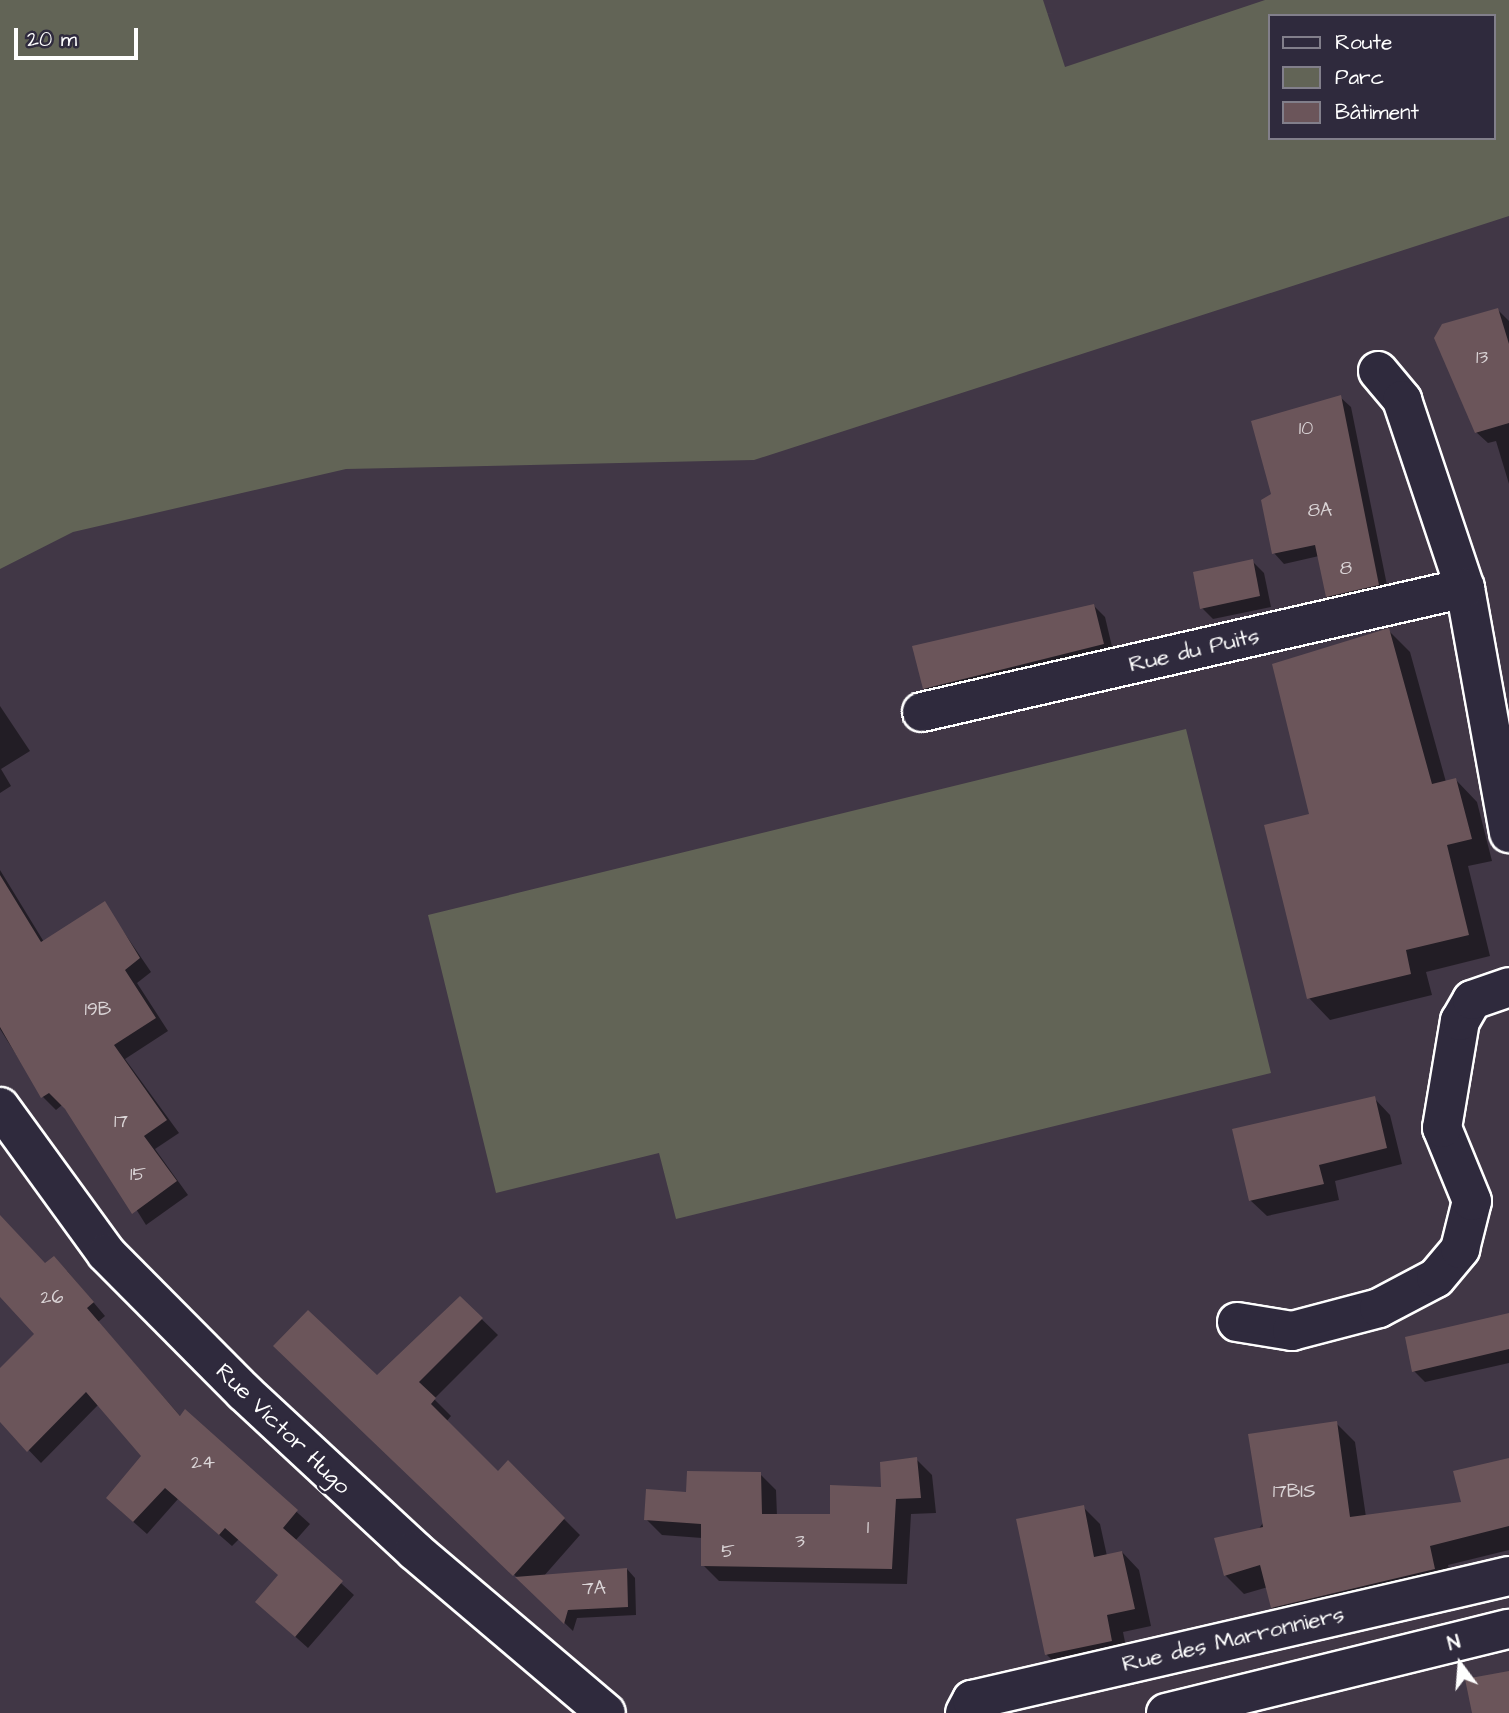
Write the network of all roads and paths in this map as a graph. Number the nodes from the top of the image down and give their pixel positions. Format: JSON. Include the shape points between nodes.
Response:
{"nodes":[{"id":1,"x":1378,"y":371,"type":"dead end"},
{"id":2,"x":1465,"y":588,"type":"junction"},
{"id":3,"x":922,"y":712,"type":"dead end"},
{"id":4,"x":1509,"y":833,"type":"edge"},
{"id":5,"x":1509,"y":987,"type":"edge"},
{"id":6,"x":0,"y":1107,"type":"edge"},
{"id":7,"x":1237,"y":1322,"type":"dead end"},
{"id":8,"x":1509,"y":1576,"type":"edge"},
{"id":9,"x":1509,"y":1629,"type":"edge"},
{"id":10,"x":606,"y":1713,"type":"edge"},
{"id":11,"x":965,"y":1713,"type":"edge"},
{"id":12,"x":1166,"y":1713,"type":"edge"}],
"edges":[{"from":1,"to":2,"type":"street","via":[[1402,400]]},
{"from":2,"to":3,"type":"street","name":"Rue du Puits"},
{"from":2,"to":4,"type":"street"},
{"from":5,"to":7,"type":"street","via":[[1472,1000],[1460,1021],[1442,1128],[1472,1201],[1460,1249],[1436,1278],[1379,1308],[1292,1331]]},
{"from":6,"to":10,"type":"street","name":"Rue Victor Hugo","via":[[106,1253],[244,1392],[385,1524]]},
{"from":8,"to":11,"type":"street","name":"Rue des Marronniers","via":[[972,1700]]},
{"from":9,"to":12,"type":"street"}]}
